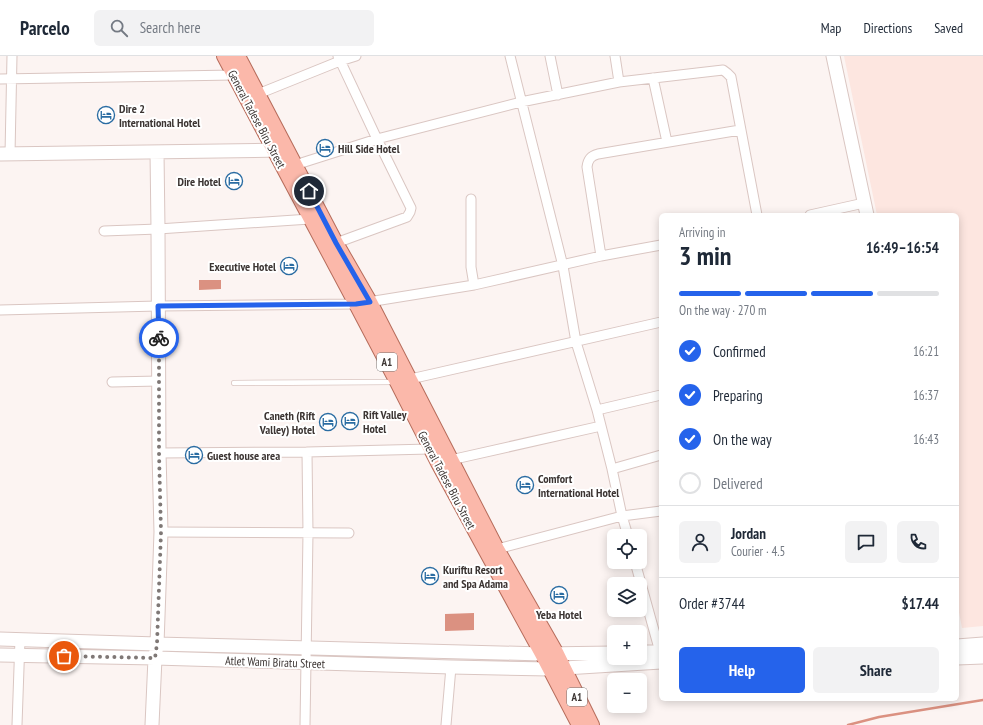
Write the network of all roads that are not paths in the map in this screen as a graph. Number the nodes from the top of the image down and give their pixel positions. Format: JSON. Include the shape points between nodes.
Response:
{"nodes":[{"id":1,"x":12,"y":56,"type":"edge"},
{"id":2,"x":224,"y":56,"type":"edge"},
{"id":3,"x":238,"y":56,"type":"edge"},
{"id":4,"x":356,"y":56,"type":"edge"},
{"id":5,"x":510,"y":56,"type":"edge"},
{"id":6,"x":550,"y":56,"type":"edge"},
{"id":7,"x":615,"y":56,"type":"edge"},
{"id":8,"x":833,"y":56,"type":"edge"},
{"id":9,"x":339,"y":58,"type":"edge"},
{"id":10,"x":234,"y":75,"type":"junction"},
{"id":11,"x":11,"y":78,"type":"junction"},
{"id":12,"x":653,"y":78,"type":"junction"},
{"id":13,"x":0,"y":79,"type":"edge"},
{"id":14,"x":619,"y":82,"type":"junction"},
{"id":15,"x":258,"y":94,"type":"junction"},
{"id":16,"x":558,"y":95,"type":"junction"},
{"id":17,"x":521,"y":102,"type":"junction"},
{"id":18,"x":740,"y":130,"type":"junction"},
{"id":19,"x":377,"y":139,"type":"junction"},
{"id":20,"x":667,"y":142,"type":"junction"},
{"id":21,"x":281,"y":150,"type":"junction"},
{"id":22,"x":157,"y":152,"type":"junction"},
{"id":23,"x":5,"y":154,"type":"edge"},
{"id":24,"x":295,"y":165,"type":"junction"},
{"id":25,"x":471,"y":199,"type":"dead end"},
{"id":26,"x":866,"y":209,"type":"edge"},
{"id":27,"x":757,"y":213,"type":"edge"},
{"id":28,"x":829,"y":213,"type":"edge"},
{"id":29,"x":310,"y":219,"type":"junction"},
{"id":30,"x":158,"y":229,"type":"junction"},
{"id":31,"x":104,"y":231,"type":"dead end"},
{"id":32,"x":336,"y":243,"type":"junction"},
{"id":33,"x":659,"y":245,"type":"edge"},
{"id":34,"x":601,"y":256,"type":"junction"},
{"id":35,"x":563,"y":266,"type":"junction"},
{"id":36,"x":474,"y":286,"type":"junction"},
{"id":37,"x":363,"y":303,"type":"junction"},
{"id":38,"x":158,"y":306,"type":"junction"},
{"id":39,"x":0,"y":310,"type":"edge"},
{"id":40,"x":659,"y":322,"type":"edge"},
{"id":41,"x":576,"y":342,"type":"junction"},
{"id":42,"x":403,"y":381,"type":"junction"},
{"id":43,"x":112,"y":382,"type":"dead end"},
{"id":44,"x":159,"y":382,"type":"junction"},
{"id":45,"x":234,"y":383,"type":"dead end"},
{"id":46,"x":659,"y":395,"type":"edge"},
{"id":47,"x":597,"y":410,"type":"junction"},
{"id":48,"x":601,"y":426,"type":"junction"},
{"id":49,"x":430,"y":449,"type":"junction"},
{"id":50,"x":307,"y":452,"type":"junction"},
{"id":51,"x":159,"y":453,"type":"junction"},
{"id":52,"x":659,"y":456,"type":"edge"},
{"id":53,"x":444,"y":461,"type":"junction"},
{"id":54,"x":612,"y":469,"type":"junction"},
{"id":55,"x":659,"y":511,"type":"edge"},
{"id":56,"x":622,"y":516,"type":"junction"},
{"id":57,"x":626,"y":529,"type":"edge"},
{"id":58,"x":161,"y":532,"type":"junction"},
{"id":59,"x":308,"y":533,"type":"junction"},
{"id":60,"x":349,"y":533,"type":"dead end"},
{"id":61,"x":497,"y":549,"type":"junction"},
{"id":62,"x":637,"y":569,"type":"edge"},
{"id":63,"x":0,"y":639,"type":"edge"},
{"id":64,"x":20,"y":639,"type":"junction"},
{"id":65,"x":157,"y":644,"type":"junction"},
{"id":66,"x":983,"y":644,"type":"edge"},
{"id":67,"x":306,"y":648,"type":"junction"},
{"id":68,"x":659,"y":648,"type":"edge"},
{"id":69,"x":959,"y":650,"type":"edge"},
{"id":70,"x":959,"y":650,"type":"edge"},
{"id":71,"x":607,"y":653,"type":"edge"},
{"id":72,"x":647,"y":653,"type":"edge"},
{"id":73,"x":542,"y":654,"type":"junction"},
{"id":74,"x":557,"y":654,"type":"junction"},
{"id":75,"x":0,"y":655,"type":"edge"},
{"id":76,"x":19,"y":655,"type":"junction"},
{"id":77,"x":659,"y":655,"type":"edge"},
{"id":78,"x":659,"y":655,"type":"edge"},
{"id":79,"x":983,"y":657,"type":"edge"},
{"id":80,"x":155,"y":658,"type":"junction"},
{"id":81,"x":305,"y":663,"type":"junction"},
{"id":82,"x":451,"y":667,"type":"junction"},
{"id":83,"x":556,"y":668,"type":"junction"},
{"id":84,"x":17,"y":725,"type":"edge"},
{"id":85,"x":152,"y":725,"type":"edge"},
{"id":86,"x":305,"y":725,"type":"edge"},
{"id":87,"x":446,"y":725,"type":"edge"},
{"id":88,"x":579,"y":725,"type":"edge"},
{"id":89,"x":592,"y":725,"type":"edge"}],
"edges":[{"from":1,"to":11,"type":"street"},
{"from":2,"to":10,"type":"main road","name":"General Tadese Biru Street","number":"A1"},
{"from":3,"to":15,"type":"main road","name":"General Tadese Biru Street","number":"A1"},
{"from":4,"to":9,"type":"street"},
{"from":5,"to":17,"type":"street"},
{"from":6,"to":16,"type":"street"},
{"from":7,"to":14,"type":"street"},
{"from":8,"to":26,"type":"main road"},
{"from":9,"to":15,"type":"street"},
{"from":9,"to":19,"type":"street"},
{"from":10,"to":11,"type":"street"},
{"from":10,"to":21,"type":"main road","name":"General Tadese Biru Street","number":"A1"},
{"from":11,"to":13,"type":"street"},
{"from":11,"to":23,"type":"street"},
{"from":12,"to":14,"type":"street"},
{"from":12,"to":18,"type":"street","via":[[723,70],[731,77]]},
{"from":12,"to":20,"type":"street"},
{"from":14,"to":16,"type":"street"},
{"from":15,"to":21,"type":"main road","name":"General Tadese Biru Street","number":"A1"},
{"from":16,"to":17,"type":"street"},
{"from":17,"to":19,"type":"street"},
{"from":17,"to":35,"type":"street"},
{"from":18,"to":20,"type":"street"},
{"from":18,"to":27,"type":"street"},
{"from":19,"to":24,"type":"street"},
{"from":19,"to":32,"type":"street","via":[[412,208],[407,217]]},
{"from":20,"to":34,"type":"street","via":[[598,154],[592,156],[588,162]]},
{"from":21,"to":22,"type":"main road"},
{"from":21,"to":24,"type":"main road","name":"General Tadese Biru Street","number":"A1"},
{"from":21,"to":29,"type":"main road","name":"General Tadese Biru Street","number":"A1"},
{"from":22,"to":23,"type":"main road"},
{"from":22,"to":30,"type":"main road"},
{"from":24,"to":32,"type":"main road","name":"General Tadese Biru Street","number":"A1"},
{"from":25,"to":36,"type":"street","via":[[471,267]]},
{"from":26,"to":28,"type":"street"},
{"from":29,"to":30,"type":"street"},
{"from":29,"to":37,"type":"main road","name":"General Tadese Biru Street","number":"A1"},
{"from":30,"to":31,"type":"street"},
{"from":30,"to":38,"type":"main road"},
{"from":32,"to":37,"type":"main road","name":"General Tadese Biru Street","number":"A1"},
{"from":33,"to":34,"type":"street"},
{"from":34,"to":35,"type":"street"},
{"from":35,"to":36,"type":"street"},
{"from":35,"to":41,"type":"street"},
{"from":36,"to":37,"type":"street"},
{"from":37,"to":38,"type":"street"},
{"from":37,"to":42,"type":"main road","name":"General Tadese Biru Street","number":"A1"},
{"from":38,"to":39,"type":"street"},
{"from":38,"to":44,"type":"main road"},
{"from":40,"to":41,"type":"street"},
{"from":41,"to":42,"type":"street"},
{"from":41,"to":47,"type":"street"},
{"from":42,"to":45,"type":"lane"},
{"from":42,"to":49,"type":"main road","name":"General Tadese Biru Street","number":"A1"},
{"from":42,"to":53,"type":"main road","name":"General Tadese Biru Street","number":"A1"},
{"from":43,"to":44,"type":"street"},
{"from":44,"to":51,"type":"main road"},
{"from":46,"to":47,"type":"street"},
{"from":47,"to":48,"type":"street"},
{"from":48,"to":53,"type":"street"},
{"from":48,"to":54,"type":"street"},
{"from":49,"to":50,"type":"street"},
{"from":49,"to":53,"type":"main road","name":"General Tadese Biru Street","number":"A1"},
{"from":50,"to":51,"type":"street"},
{"from":50,"to":59,"type":"street"},
{"from":51,"to":58,"type":"main road"},
{"from":52,"to":54,"type":"street"},
{"from":53,"to":61,"type":"main road","name":"General Tadese Biru Street","number":"A1"},
{"from":53,"to":73,"type":"main road","name":"General Tadese Biru Street","number":"A1"},
{"from":54,"to":56,"type":"street"},
{"from":55,"to":56,"type":"street"},
{"from":56,"to":57,"type":"street"},
{"from":56,"to":61,"type":"street"},
{"from":58,"to":59,"type":"street"},
{"from":58,"to":65,"type":"main road"},
{"from":59,"to":60,"type":"street"},
{"from":59,"to":67,"type":"street"},
{"from":61,"to":74,"type":"main road","name":"General Tadese Biru Street","number":"A1"},
{"from":62,"to":68,"type":"street"},
{"from":63,"to":64,"type":"main road","name":"Atlet Wami Biratu Street"},
{"from":64,"to":65,"type":"main road","name":"Atlet Wami Biratu Street"},
{"from":64,"to":76,"type":"street"},
{"from":65,"to":67,"type":"main road","name":"Atlet Wami Biratu Street"},
{"from":65,"to":80,"type":"main road"},
{"from":66,"to":69,"type":"main road"},
{"from":67,"to":73,"type":"main road","name":"Atlet Wami Biratu Street"},
{"from":67,"to":81,"type":"street"},
{"from":70,"to":79,"type":"main road"},
{"from":71,"to":74,"type":"main road","name":"Atlet Wami Biratu Street"},
{"from":72,"to":77,"type":"main road"},
{"from":73,"to":74,"type":"main road","name":"Atlet Wami Biratu Street"},
{"from":73,"to":83,"type":"main road","name":"General Tadese Biru Street","number":"A1"},
{"from":74,"to":83,"type":"main road","name":"General Tadese Biru Street","number":"A1"},
{"from":75,"to":76,"type":"main road","name":"Atlet Wami Biratu Street"},
{"from":76,"to":80,"type":"main road","name":"Atlet Wami Biratu Street"},
{"from":76,"to":84,"type":"street"},
{"from":78,"to":83,"type":"main road","name":"Atlet Wami Biratu Street"},
{"from":80,"to":81,"type":"main road","name":"Atlet Wami Biratu Street"},
{"from":80,"to":85,"type":"main road"},
{"from":81,"to":82,"type":"main road","name":"Atlet Wami Biratu Street"},
{"from":81,"to":86,"type":"street"},
{"from":82,"to":83,"type":"main road","name":"Atlet Wami Biratu Street"},
{"from":82,"to":87,"type":"street"},
{"from":83,"to":88,"type":"main road","number":"A1"},
{"from":83,"to":89,"type":"main road","number":"A1"}]}
